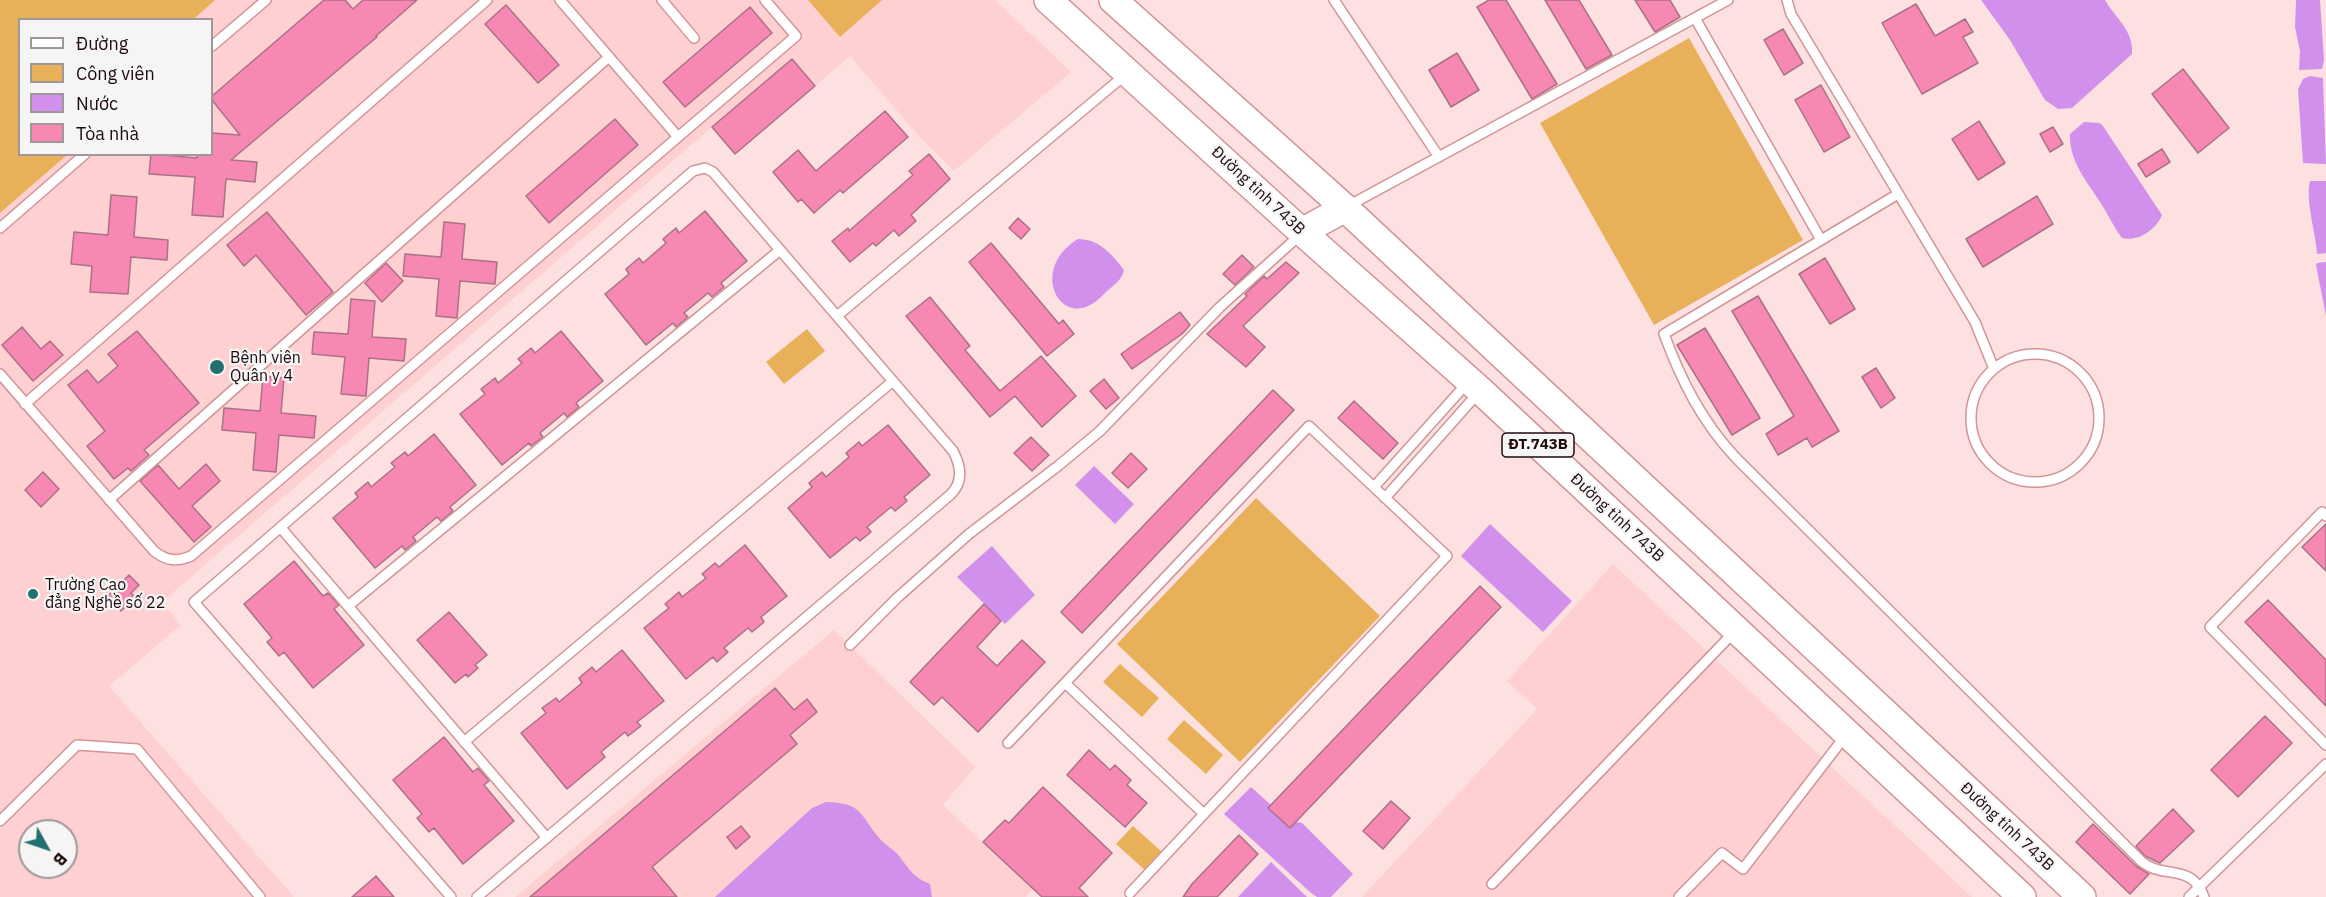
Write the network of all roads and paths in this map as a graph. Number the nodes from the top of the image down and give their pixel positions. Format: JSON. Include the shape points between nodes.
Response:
{"nodes":[{"id":1,"x":266,"y":0,"type":"edge"},
{"id":2,"x":487,"y":0,"type":"edge"},
{"id":3,"x":560,"y":0,"type":"edge"},
{"id":4,"x":662,"y":0,"type":"edge"},
{"id":5,"x":765,"y":0,"type":"edge"},
{"id":6,"x":1048,"y":0,"type":"edge"},
{"id":7,"x":1113,"y":0,"type":"edge"},
{"id":8,"x":1334,"y":0,"type":"edge"},
{"id":9,"x":1728,"y":0,"type":"edge"},
{"id":10,"x":1787,"y":0,"type":"edge"},
{"id":11,"x":1695,"y":18,"type":"junction"},
{"id":12,"x":694,"y":38,"type":"dead end"},
{"id":13,"x":213,"y":45,"type":"edge"},
{"id":14,"x":609,"y":57,"type":"junction"},
{"id":15,"x":1129,"y":72,"type":"junction"},
{"id":16,"x":678,"y":137,"type":"junction"},
{"id":17,"x":84,"y":156,"type":"edge"},
{"id":18,"x":1438,"y":157,"type":"junction"},
{"id":19,"x":1898,"y":194,"type":"junction"},
{"id":20,"x":1345,"y":208,"type":"junction"},
{"id":21,"x":0,"y":228,"type":"edge"},
{"id":22,"x":1302,"y":232,"type":"junction"},
{"id":23,"x":1821,"y":240,"type":"junction"},
{"id":24,"x":780,"y":250,"type":"junction"},
{"id":25,"x":837,"y":316,"type":"junction"},
{"id":26,"x":1994,"y":369,"type":"junction"},
{"id":27,"x":0,"y":374,"type":"edge"},
{"id":28,"x":893,"y":381,"type":"junction"},
{"id":29,"x":1475,"y":386,"type":"junction"},
{"id":30,"x":26,"y":404,"type":"junction"},
{"id":31,"x":1374,"y":487,"type":"junction"},
{"id":32,"x":1385,"y":498,"type":"junction"},
{"id":33,"x":109,"y":500,"type":"junction"},
{"id":34,"x":2326,"y":516,"type":"edge"},
{"id":35,"x":281,"y":528,"type":"junction"},
{"id":36,"x":348,"y":606,"type":"junction"},
{"id":37,"x":1737,"y":630,"type":"junction"},
{"id":38,"x":850,"y":645,"type":"dead end"},
{"id":39,"x":1065,"y":683,"type":"junction"},
{"id":40,"x":1848,"y":733,"type":"junction"},
{"id":41,"x":464,"y":742,"type":"junction"},
{"id":42,"x":1008,"y":743,"type":"dead end"},
{"id":43,"x":2326,"y":745,"type":"edge"},
{"id":44,"x":2326,"y":764,"type":"edge"},
{"id":45,"x":1204,"y":814,"type":"junction"},
{"id":46,"x":0,"y":821,"type":"edge"},
{"id":47,"x":547,"y":838,"type":"junction"},
{"id":48,"x":1492,"y":884,"type":"dead end"},
{"id":49,"x":2200,"y":886,"type":"junction"},
{"id":50,"x":1130,"y":893,"type":"dead end"},
{"id":51,"x":260,"y":897,"type":"edge"},
{"id":52,"x":451,"y":897,"type":"edge"},
{"id":53,"x":477,"y":897,"type":"edge"},
{"id":54,"x":1679,"y":897,"type":"edge"},
{"id":55,"x":2022,"y":897,"type":"edge"},
{"id":56,"x":2082,"y":897,"type":"edge"},
{"id":57,"x":2189,"y":897,"type":"edge"},
{"id":58,"x":2204,"y":897,"type":"edge"}],
"edges":[{"from":1,"to":13,"type":"lane"},
{"from":2,"to":30,"type":"lane"},
{"from":3,"to":14,"type":"lane"},
{"from":4,"to":12,"type":"lane"},
{"from":5,"to":16,"type":"lane","via":[[796,36]]},
{"from":6,"to":15,"type":"main road","name":"Đường tỉnh 743B","number":"ĐT.743B"},
{"from":7,"to":20,"type":"main road","name":"Đường tỉnh 743B","number":"ĐT.743B"},
{"from":8,"to":18,"type":"lane"},
{"from":9,"to":11,"type":"lane"},
{"from":10,"to":19,"type":"lane","via":[[1791,14]]},
{"from":11,"to":18,"type":"lane"},
{"from":11,"to":23,"type":"lane"},
{"from":14,"to":16,"type":"lane"},
{"from":14,"to":33,"type":"lane"},
{"from":15,"to":22,"type":"main road","name":"Đường tỉnh 743B","number":"ĐT.743B"},
{"from":15,"to":25,"type":"lane"},
{"from":16,"to":33,"type":"lane","via":[[191,556],[177,560],[159,555]]},
{"from":17,"to":21,"type":"lane"},
{"from":18,"to":20,"type":"lane"},
{"from":19,"to":23,"type":"lane"},
{"from":19,"to":26,"type":"lane","via":[[1975,322]]},
{"from":20,"to":22,"type":"main road"},
{"from":20,"to":56,"type":"main road","name":"Đường tỉnh 743B","number":"ĐT.743B"},
{"from":22,"to":29,"type":"main road","name":"Đường tỉnh 743B","number":"ĐT.743B"},
{"from":22,"to":38,"type":"lane","via":[[1220,307],[1100,431],[969,534]]},
{"from":23,"to":49,"type":"lane","via":[[1664,334],[1700,414],[1736,458],[2140,861],[2155,869],[2185,875]]},
{"from":24,"to":25,"type":"lane"},
{"from":24,"to":35,"type":"lane","via":[[713,172],[696,169]]},
{"from":24,"to":36,"type":"lane"},
{"from":25,"to":28,"type":"lane"},
{"from":26,"to":26,"type":"lane","via":[[1978,389],[1971,414],[1975,440],[1988,462],[2009,476],[2034,482],[2060,477],[2081,462],[2095,440],[2099,415],[2093,390],[2077,369],[2042,354],[2016,357]]},
{"from":27,"to":30,"type":"lane"},
{"from":28,"to":41,"type":"lane"},
{"from":28,"to":47,"type":"lane","via":[[953,451],[960,466],[955,490]]},
{"from":29,"to":31,"type":"lane"},
{"from":29,"to":32,"type":"lane"},
{"from":29,"to":37,"type":"main road","name":"Đường tỉnh 743B","number":"ĐT.743B"},
{"from":30,"to":33,"type":"lane"},
{"from":31,"to":32,"type":"lane"},
{"from":31,"to":39,"type":"lane","via":[[1309,426]]},
{"from":32,"to":45,"type":"lane","via":[[1447,556]]},
{"from":34,"to":43,"type":"lane","via":[[2322,513],[2210,627]]},
{"from":35,"to":36,"type":"lane"},
{"from":35,"to":52,"type":"lane","via":[[194,602]]},
{"from":36,"to":41,"type":"lane"},
{"from":37,"to":40,"type":"main road","name":"Đường tỉnh 743B","number":"ĐT.743B"},
{"from":37,"to":48,"type":"lane"},
{"from":39,"to":42,"type":"lane"},
{"from":39,"to":45,"type":"lane"},
{"from":40,"to":54,"type":"lane","via":[[1743,869],[1722,853]]},
{"from":40,"to":55,"type":"main road","name":"Đường tỉnh 743B","number":"ĐT.743B"},
{"from":41,"to":47,"type":"lane"},
{"from":44,"to":49,"type":"lane"},
{"from":45,"to":50,"type":"lane"},
{"from":46,"to":51,"type":"lane","via":[[77,745],[137,749]]},
{"from":47,"to":53,"type":"lane"},
{"from":49,"to":57,"type":"lane"},
{"from":49,"to":58,"type":"lane"}]}
